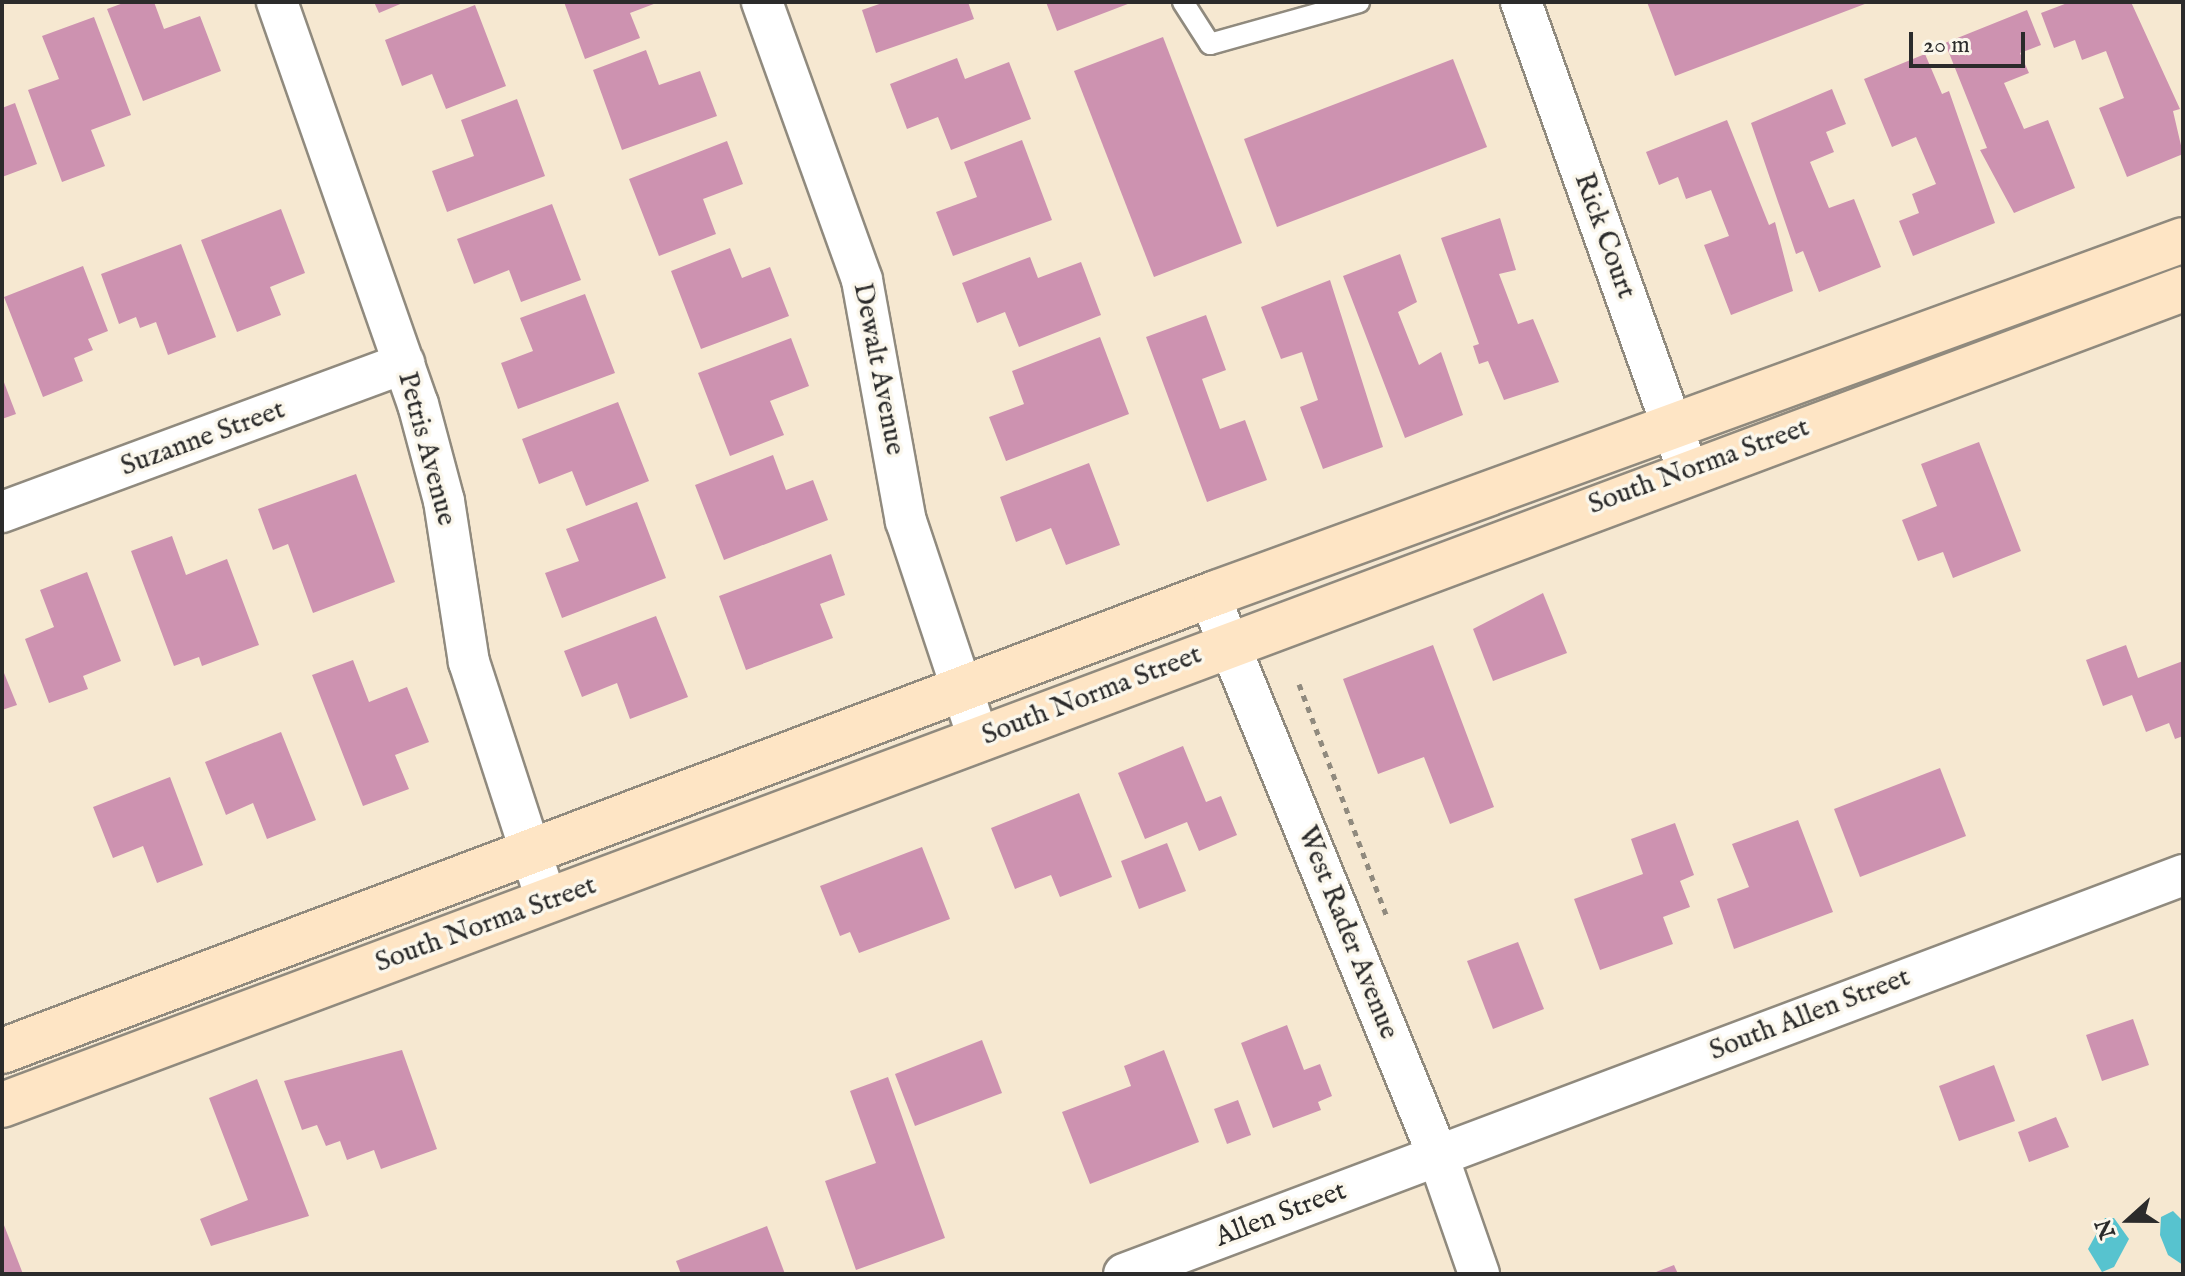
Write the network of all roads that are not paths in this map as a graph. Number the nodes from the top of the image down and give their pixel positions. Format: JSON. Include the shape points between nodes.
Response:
{"nodes":[{"id":1,"x":277,"y":2,"type":"edge"},
{"id":2,"x":762,"y":2,"type":"edge"},
{"id":3,"x":1183,"y":2,"type":"edge"},
{"id":4,"x":1359,"y":2,"type":"edge"},
{"id":5,"x":1521,"y":2,"type":"edge"},
{"id":6,"x":2183,"y":240,"type":"edge"},
{"id":7,"x":2183,"y":289,"type":"edge"},
{"id":8,"x":404,"y":363,"type":"junction"},
{"id":9,"x":1681,"y":451,"type":"junction"},
{"id":10,"x":2,"y":512,"type":"edge"},
{"id":11,"x":1209,"y":595,"type":"junction"},
{"id":12,"x":1228,"y":642,"type":"junction"},
{"id":13,"x":967,"y":692,"type":"junction"},
{"id":14,"x":979,"y":740,"type":"junction"},
{"id":15,"x":535,"y":849,"type":"junction"},
{"id":16,"x":2183,"y":875,"type":"edge"},
{"id":17,"x":547,"y":902,"type":"junction"},
{"id":18,"x":2,"y":1051,"type":"edge"},
{"id":19,"x":2,"y":1105,"type":"edge"},
{"id":20,"x":1438,"y":1156,"type":"junction"},
{"id":21,"x":1124,"y":1274,"type":"edge"},
{"id":22,"x":1479,"y":1274,"type":"edge"}],
"edges":[{"from":1,"to":8,"type":"street","name":"Petris Avenue"},
{"from":2,"to":13,"type":"street","name":"Dewalt Avenue","via":[[862,280],[906,521]]},
{"from":3,"to":4,"type":"lane","via":[[1210,44]]},
{"from":5,"to":9,"type":"street","name":"Rick Court"},
{"from":6,"to":9,"type":"street","name":"South Norma Street"},
{"from":7,"to":9,"type":"street","name":"South Norma Street"},
{"from":8,"to":10,"type":"street","name":"Suzanne Street"},
{"from":8,"to":15,"type":"street","name":"Petris Avenue","via":[[444,501],[469,662]]},
{"from":9,"to":11,"type":"street","name":"South Norma Street"},
{"from":9,"to":12,"type":"street","name":"South Norma Street"},
{"from":11,"to":12,"type":"street","name":"West Rader Avenue"},
{"from":11,"to":13,"type":"street","name":"South Norma Street"},
{"from":12,"to":14,"type":"street","name":"South Norma Street"},
{"from":12,"to":20,"type":"street","name":"West Rader Avenue"},
{"from":13,"to":14,"type":"street","name":"Dewalt Avenue"},
{"from":13,"to":15,"type":"street","name":"South Norma Street"},
{"from":14,"to":17,"type":"street","name":"South Norma Street"},
{"from":15,"to":17,"type":"street","name":"Petris Avenue"},
{"from":15,"to":18,"type":"street","name":"South Norma Street"},
{"from":16,"to":20,"type":"street","name":"South Allen Street"},
{"from":17,"to":19,"type":"street","name":"South Norma Street"},
{"from":20,"to":21,"type":"street","name":"Allen Street"},
{"from":20,"to":22,"type":"street","name":"West Rader Avenue"}]}
